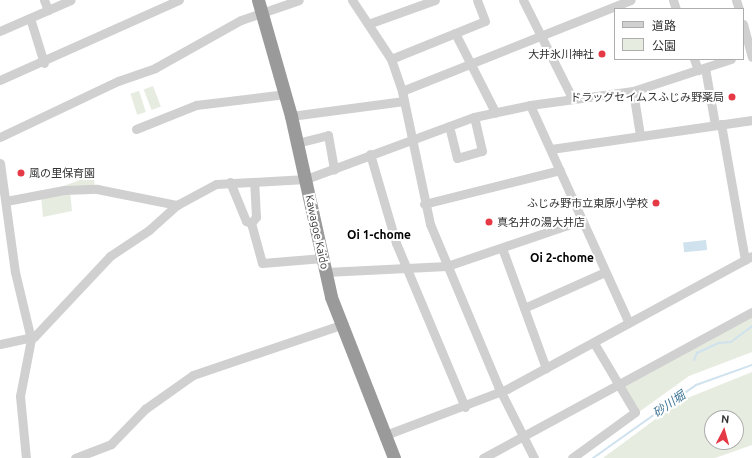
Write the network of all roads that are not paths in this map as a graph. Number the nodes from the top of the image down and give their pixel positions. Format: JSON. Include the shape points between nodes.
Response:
{"nodes":[{"id":1,"x":44,"y":0,"type":"edge"},
{"id":2,"x":179,"y":0,"type":"edge"},
{"id":3,"x":299,"y":0,"type":"edge"},
{"id":4,"x":352,"y":0,"type":"edge"},
{"id":5,"x":435,"y":0,"type":"edge"},
{"id":6,"x":477,"y":0,"type":"edge"},
{"id":7,"x":523,"y":0,"type":"edge"},
{"id":8,"x":631,"y":0,"type":"edge"},
{"id":9,"x":66,"y":1,"type":"edge"},
{"id":10,"x":618,"y":3,"type":"edge"},
{"id":11,"x":260,"y":6,"type":"edge"},
{"id":12,"x":48,"y":10,"type":"junction"},
{"id":13,"x":30,"y":18,"type":"junction"},
{"id":14,"x":368,"y":24,"type":"junction"},
{"id":15,"x":744,"y":29,"type":"edge"},
{"id":16,"x":0,"y":30,"type":"edge"},
{"id":17,"x":455,"y":33,"type":"junction"},
{"id":18,"x":542,"y":38,"type":"junction"},
{"id":19,"x":749,"y":54,"type":"edge"},
{"id":20,"x":391,"y":59,"type":"junction"},
{"id":21,"x":695,"y":60,"type":"edge"},
{"id":22,"x":728,"y":60,"type":"edge"},
{"id":23,"x":44,"y":63,"type":"junction"},
{"id":24,"x":471,"y":64,"type":"junction"},
{"id":25,"x":701,"y":69,"type":"junction"},
{"id":26,"x":0,"y":80,"type":"edge"},
{"id":27,"x":632,"y":91,"type":"junction"},
{"id":28,"x":402,"y":92,"type":"junction"},
{"id":29,"x":285,"y":94,"type":"junction"},
{"id":30,"x":572,"y":98,"type":"junction"},
{"id":31,"x":404,"y":101,"type":"junction"},
{"id":32,"x":530,"y":105,"type":"junction"},
{"id":33,"x":496,"y":112,"type":"junction"},
{"id":34,"x":291,"y":116,"type":"junction"},
{"id":35,"x":474,"y":117,"type":"junction"},
{"id":36,"x":752,"y":120,"type":"edge"},
{"id":37,"x":718,"y":124,"type":"junction"},
{"id":38,"x":449,"y":126,"type":"junction"},
{"id":39,"x":136,"y":129,"type":"dead end"},
{"id":40,"x":640,"y":135,"type":"junction"},
{"id":41,"x":0,"y":137,"type":"edge"},
{"id":42,"x":410,"y":141,"type":"junction"},
{"id":43,"x":297,"y":142,"type":"junction"},
{"id":44,"x":551,"y":149,"type":"junction"},
{"id":45,"x":370,"y":154,"type":"junction"},
{"id":46,"x":0,"y":163,"type":"edge"},
{"id":47,"x":334,"y":169,"type":"junction"},
{"id":48,"x":560,"y":170,"type":"junction"},
{"id":49,"x":306,"y":179,"type":"junction"},
{"id":50,"x":230,"y":182,"type":"junction"},
{"id":51,"x":254,"y":182,"type":"junction"},
{"id":52,"x":6,"y":201,"type":"junction"},
{"id":53,"x":424,"y":204,"type":"junction"},
{"id":54,"x":177,"y":205,"type":"junction"},
{"id":55,"x":582,"y":220,"type":"junction"},
{"id":56,"x":251,"y":223,"type":"junction"},
{"id":57,"x":502,"y":248,"type":"junction"},
{"id":58,"x":323,"y":258,"type":"junction"},
{"id":59,"x":749,"y":258,"type":"edge"},
{"id":60,"x":447,"y":266,"type":"junction"},
{"id":61,"x":408,"y":270,"type":"junction"},
{"id":62,"x":326,"y":272,"type":"junction"},
{"id":63,"x":605,"y":272,"type":"junction"},
{"id":64,"x":524,"y":308,"type":"junction"},
{"id":65,"x":752,"y":312,"type":"edge"},
{"id":66,"x":629,"y":323,"type":"junction"},
{"id":67,"x":341,"y":325,"type":"junction"},
{"id":68,"x":30,"y":339,"type":"junction"},
{"id":69,"x":594,"y":343,"type":"junction"},
{"id":70,"x":0,"y":344,"type":"edge"},
{"id":71,"x":546,"y":368,"type":"junction"},
{"id":72,"x":617,"y":385,"type":"junction"},
{"id":73,"x":500,"y":392,"type":"junction"},
{"id":74,"x":465,"y":407,"type":"junction"},
{"id":75,"x":388,"y":434,"type":"junction"},
{"id":76,"x":522,"y":436,"type":"junction"},
{"id":77,"x":26,"y":458,"type":"edge"},
{"id":78,"x":75,"y":458,"type":"edge"},
{"id":79,"x":394,"y":458,"type":"edge"},
{"id":80,"x":483,"y":458,"type":"edge"},
{"id":81,"x":534,"y":458,"type":"edge"},
{"id":82,"x":572,"y":458,"type":"edge"}],
"edges":[{"from":1,"to":12,"type":"street"},
{"from":2,"to":23,"type":"street"},
{"from":3,"to":11,"type":"street"},
{"from":4,"to":14,"type":"street"},
{"from":5,"to":14,"type":"street"},
{"from":6,"to":17,"type":"street","via":[[486,20]]},
{"from":7,"to":18,"type":"street"},
{"from":8,"to":10,"type":"street"},
{"from":9,"to":12,"type":"street"},
{"from":10,"to":18,"type":"street"},
{"from":11,"to":29,"type":"highway","name":"Kawagoe Kaido"},
{"from":11,"to":41,"type":"street","via":[[155,68],[118,81]]},
{"from":12,"to":13,"type":"street"},
{"from":13,"to":16,"type":"street"},
{"from":13,"to":23,"type":"street"},
{"from":14,"to":20,"type":"street"},
{"from":15,"to":19,"type":"street"},
{"from":17,"to":20,"type":"street"},
{"from":17,"to":24,"type":"street"},
{"from":18,"to":24,"type":"street"},
{"from":18,"to":30,"type":"street"},
{"from":20,"to":28,"type":"street"},
{"from":21,"to":25,"type":"street"},
{"from":22,"to":25,"type":"street"},
{"from":23,"to":26,"type":"street"},
{"from":24,"to":28,"type":"street"},
{"from":24,"to":33,"type":"street"},
{"from":25,"to":27,"type":"street"},
{"from":25,"to":37,"type":"street"},
{"from":27,"to":30,"type":"street"},
{"from":27,"to":40,"type":"street"},
{"from":28,"to":31,"type":"street"},
{"from":29,"to":34,"type":"highway","name":"Kawagoe Kaido"},
{"from":29,"to":39,"type":"street","via":[[196,105]]},
{"from":30,"to":32,"type":"street"},
{"from":31,"to":34,"type":"street"},
{"from":31,"to":42,"type":"street"},
{"from":32,"to":33,"type":"street"},
{"from":32,"to":44,"type":"street"},
{"from":33,"to":35,"type":"street"},
{"from":34,"to":43,"type":"highway","name":"Kawagoe Kaido"},
{"from":35,"to":38,"type":"street"},
{"from":35,"to":38,"type":"street","via":[[482,152],[457,158]]},
{"from":36,"to":37,"type":"street"},
{"from":37,"to":40,"type":"street"},
{"from":37,"to":59,"type":"street"},
{"from":38,"to":42,"type":"street"},
{"from":40,"to":44,"type":"street"},
{"from":42,"to":45,"type":"street"},
{"from":42,"to":53,"type":"street"},
{"from":43,"to":47,"type":"street","via":[[328,135]]},
{"from":43,"to":49,"type":"highway","name":"Kawagoe Kaido"},
{"from":44,"to":48,"type":"street"},
{"from":45,"to":47,"type":"street"},
{"from":45,"to":61,"type":"street","via":[[385,211]]},
{"from":46,"to":52,"type":"street"},
{"from":47,"to":49,"type":"street"},
{"from":48,"to":53,"type":"street"},
{"from":48,"to":55,"type":"street"},
{"from":49,"to":51,"type":"street"},
{"from":49,"to":58,"type":"highway","name":"Kawagoe Kaido"},
{"from":50,"to":51,"type":"street"},
{"from":50,"to":54,"type":"street","via":[[216,184]]},
{"from":50,"to":56,"type":"street","via":[[246,221]]},
{"from":51,"to":56,"type":"street","via":[[256,217]]},
{"from":52,"to":54,"type":"street","via":[[64,190],[97,189]]},
{"from":52,"to":68,"type":"street","via":[[15,272]]},
{"from":53,"to":60,"type":"street"},
{"from":54,"to":68,"type":"street","via":[[149,230],[110,256]]},
{"from":55,"to":57,"type":"street"},
{"from":55,"to":63,"type":"street"},
{"from":56,"to":58,"type":"street","via":[[262,263]]},
{"from":57,"to":60,"type":"street"},
{"from":57,"to":64,"type":"street"},
{"from":58,"to":62,"type":"highway","name":"Kawagoe Kaido"},
{"from":59,"to":66,"type":"street"},
{"from":60,"to":61,"type":"street"},
{"from":60,"to":73,"type":"street"},
{"from":61,"to":62,"type":"street","via":[[385,267]]},
{"from":61,"to":74,"type":"street"},
{"from":62,"to":67,"type":"highway","name":"Kawagoe Kaido"},
{"from":63,"to":64,"type":"street"},
{"from":63,"to":66,"type":"street"},
{"from":64,"to":71,"type":"street"},
{"from":65,"to":72,"type":"street"},
{"from":66,"to":69,"type":"street"},
{"from":67,"to":75,"type":"highway","name":"Kawagoe Kaido"},
{"from":67,"to":78,"type":"street","via":[[192,375],[145,409],[111,444]]},
{"from":68,"to":70,"type":"street"},
{"from":68,"to":77,"type":"street","via":[[20,396]]},
{"from":69,"to":71,"type":"street"},
{"from":69,"to":72,"type":"street"},
{"from":71,"to":73,"type":"street"},
{"from":72,"to":76,"type":"street"},
{"from":72,"to":82,"type":"street","via":[[636,412]]},
{"from":73,"to":74,"type":"street"},
{"from":73,"to":76,"type":"street"},
{"from":74,"to":75,"type":"street"},
{"from":75,"to":79,"type":"highway","name":"Kawagoe Kaido"},
{"from":76,"to":80,"type":"street"},
{"from":76,"to":81,"type":"street"}]}
